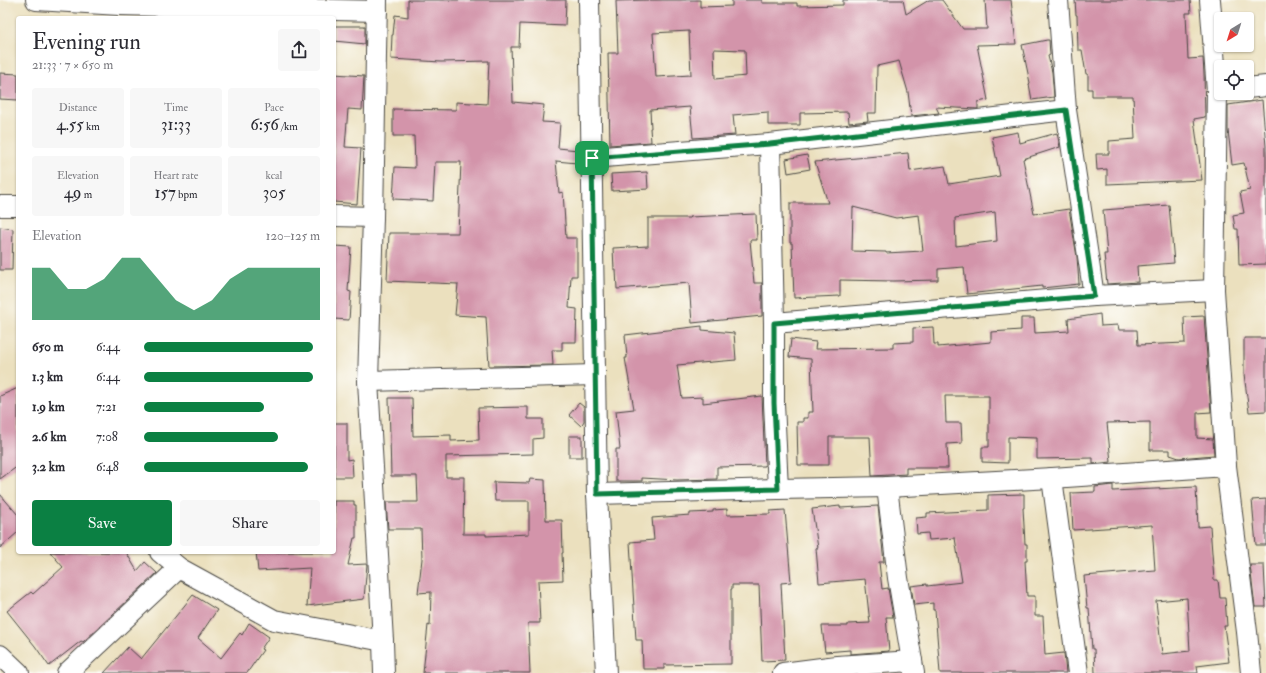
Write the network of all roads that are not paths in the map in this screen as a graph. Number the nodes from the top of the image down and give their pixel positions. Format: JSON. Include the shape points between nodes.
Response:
{"nodes":[{"id":1,"x":36,"y":0,"type":"edge"},
{"id":2,"x":589,"y":0,"type":"edge"},
{"id":3,"x":1058,"y":0,"type":"edge"},
{"id":4,"x":1210,"y":0,"type":"edge"},
{"id":5,"x":377,"y":6,"type":"edge"},
{"id":6,"x":1216,"y":60,"type":"edge"},
{"id":7,"x":1266,"y":86,"type":"edge"},
{"id":8,"x":1254,"y":87,"type":"edge"},
{"id":9,"x":1219,"y":100,"type":"edge"},
{"id":10,"x":1066,"y":110,"type":"junction"},
{"id":11,"x":770,"y":144,"type":"junction"},
{"id":12,"x":592,"y":158,"type":"junction"},
{"id":13,"x":0,"y":206,"type":"edge"},
{"id":14,"x":16,"y":206,"type":"edge"},
{"id":15,"x":336,"y":216,"type":"edge"},
{"id":16,"x":373,"y":217,"type":"junction"},
{"id":17,"x":1214,"y":290,"type":"junction"},
{"id":18,"x":1094,"y":296,"type":"junction"},
{"id":19,"x":774,"y":323,"type":"junction"},
{"id":20,"x":595,"y":375,"type":"junction"},
{"id":21,"x":368,"y":381,"type":"junction"},
{"id":22,"x":1226,"y":466,"type":"junction"},
{"id":23,"x":1052,"y":478,"type":"junction"},
{"id":24,"x":887,"y":487,"type":"junction"},
{"id":25,"x":778,"y":489,"type":"junction"},
{"id":26,"x":597,"y":494,"type":"junction"},
{"id":27,"x":162,"y":554,"type":"edge"},
{"id":28,"x":179,"y":568,"type":"junction"},
{"id":29,"x":383,"y":641,"type":"junction"},
{"id":30,"x":0,"y":654,"type":"edge"},
{"id":31,"x":913,"y":667,"type":"edge"},
{"id":32,"x":19,"y":673,"type":"edge"},
{"id":33,"x":67,"y":673,"type":"edge"},
{"id":34,"x":384,"y":673,"type":"edge"},
{"id":35,"x":606,"y":673,"type":"edge"},
{"id":36,"x":783,"y":673,"type":"edge"},
{"id":37,"x":1078,"y":673,"type":"edge"},
{"id":38,"x":1250,"y":673,"type":"edge"}],
"edges":[{"from":1,"to":5,"type":"street","via":[[120,5]]},
{"from":2,"to":12,"type":"street"},
{"from":3,"to":10,"type":"street"},
{"from":4,"to":6,"type":"street"},
{"from":5,"to":16,"type":"street"},
{"from":7,"to":8,"type":"street"},
{"from":9,"to":17,"type":"street"},
{"from":10,"to":11,"type":"street"},
{"from":10,"to":18,"type":"street"},
{"from":11,"to":12,"type":"street"},
{"from":11,"to":19,"type":"street"},
{"from":12,"to":20,"type":"street"},
{"from":13,"to":14,"type":"street"},
{"from":15,"to":16,"type":"street"},
{"from":16,"to":21,"type":"street"},
{"from":17,"to":18,"type":"street"},
{"from":17,"to":22,"type":"street"},
{"from":18,"to":19,"type":"street"},
{"from":19,"to":25,"type":"street"},
{"from":20,"to":21,"type":"street"},
{"from":20,"to":26,"type":"street"},
{"from":21,"to":29,"type":"street"},
{"from":22,"to":23,"type":"street"},
{"from":22,"to":38,"type":"street"},
{"from":23,"to":24,"type":"street"},
{"from":23,"to":37,"type":"street"},
{"from":24,"to":25,"type":"street"},
{"from":24,"to":31,"type":"street","via":[[898,578]]},
{"from":25,"to":26,"type":"street"},
{"from":26,"to":35,"type":"street"},
{"from":27,"to":28,"type":"street"},
{"from":28,"to":29,"type":"street","via":[[274,620]]},
{"from":28,"to":33,"type":"street"},
{"from":29,"to":34,"type":"street"},
{"from":30,"to":32,"type":"street"},
{"from":31,"to":36,"type":"street","via":[[837,666]]}]}
